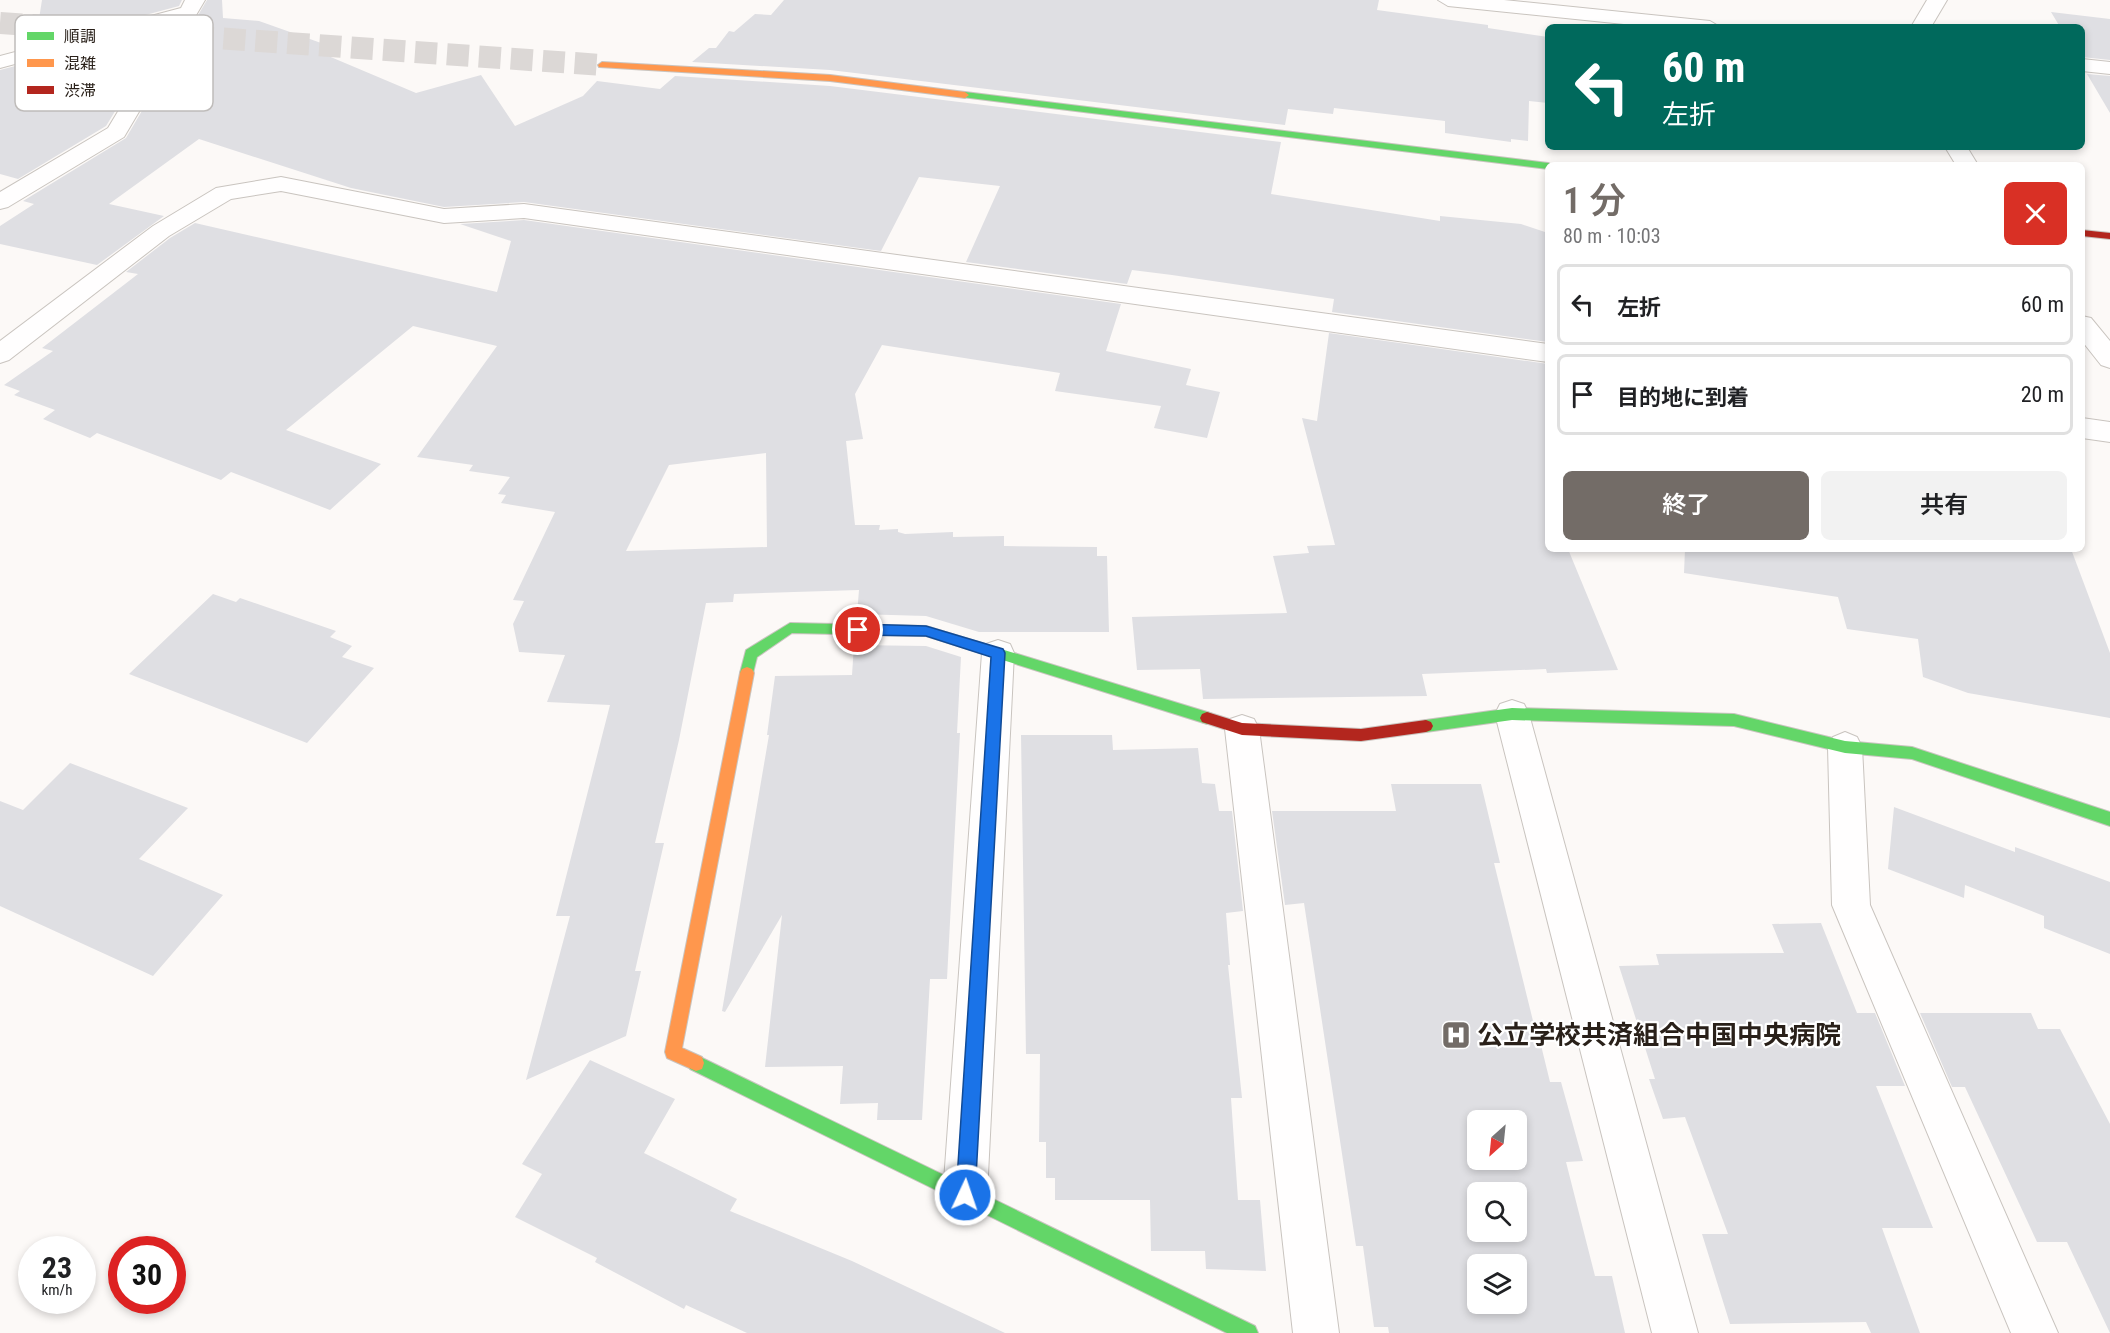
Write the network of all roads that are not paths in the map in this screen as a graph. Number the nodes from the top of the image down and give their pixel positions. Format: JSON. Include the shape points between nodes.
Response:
{"nodes":[{"id":1,"x":1448,"y":0,"type":"edge"},
{"id":2,"x":1937,"y":0,"type":"edge"},
{"id":3,"x":192,"y":6,"type":"edge"},
{"id":4,"x":161,"y":15,"type":"edge"},
{"id":5,"x":1681,"y":24,"type":"edge"},
{"id":6,"x":1922,"y":24,"type":"edge"},
{"id":7,"x":15,"y":58,"type":"edge"},
{"id":8,"x":0,"y":62,"type":"edge"},
{"id":9,"x":602,"y":64,"type":"tunnel mouth"},
{"id":10,"x":2085,"y":65,"type":"edge"},
{"id":11,"x":2110,"y":68,"type":"edge"},
{"id":12,"x":129,"y":111,"type":"edge"},
{"id":13,"x":1545,"y":166,"type":"edge"},
{"id":14,"x":0,"y":202,"type":"edge"},
{"id":15,"x":2085,"y":232,"type":"edge"},
{"id":16,"x":2110,"y":236,"type":"edge"},
{"id":17,"x":2085,"y":328,"type":"edge"},
{"id":18,"x":1545,"y":353,"type":"edge"},
{"id":19,"x":0,"y":354,"type":"edge"},
{"id":20,"x":2110,"y":359,"type":"edge"},
{"id":21,"x":2085,"y":428,"type":"edge"},
{"id":22,"x":2110,"y":432,"type":"edge"},
{"id":23,"x":998,"y":653,"type":"junction"},
{"id":24,"x":1512,"y":714,"type":"junction"},
{"id":25,"x":1242,"y":729,"type":"junction"},
{"id":26,"x":1845,"y":747,"type":"junction"},
{"id":27,"x":2110,"y":819,"type":"edge"},
{"id":28,"x":965,"y":1195,"type":"junction"},
{"id":29,"x":1248,"y":1333,"type":"edge"},
{"id":30,"x":1316,"y":1333,"type":"edge"},
{"id":31,"x":1675,"y":1333,"type":"edge"},
{"id":32,"x":2035,"y":1333,"type":"edge"}],
"edges":[{"from":1,"to":5,"type":"street"},
{"from":2,"to":6,"type":"street"},
{"from":3,"to":4,"type":"street"},
{"from":7,"to":8,"type":"street"},
{"from":9,"to":13,"type":"street","via":[[830,78]]},
{"from":10,"to":11,"type":"street"},
{"from":12,"to":14,"type":"street","via":[[116,132]]},
{"from":15,"to":16,"type":"street"},
{"from":17,"to":20,"type":"street"},
{"from":18,"to":19,"type":"street","via":[[524,211],[444,216],[281,184],[224,193],[188,214]]},
{"from":21,"to":22,"type":"street"},
{"from":23,"to":25,"type":"street"},
{"from":23,"to":28,"type":"street"},
{"from":23,"to":28,"type":"street","via":[[926,631],[790,628],[751,654],[673,1052]]},
{"from":24,"to":25,"type":"street","via":[[1360,735]]},
{"from":24,"to":26,"type":"street","via":[[1734,720]]},
{"from":24,"to":31,"type":"street"},
{"from":25,"to":30,"type":"street"},
{"from":26,"to":27,"type":"street","via":[[1912,753]]},
{"from":26,"to":32,"type":"street","via":[[1851,905]]},
{"from":28,"to":29,"type":"street"}]}
